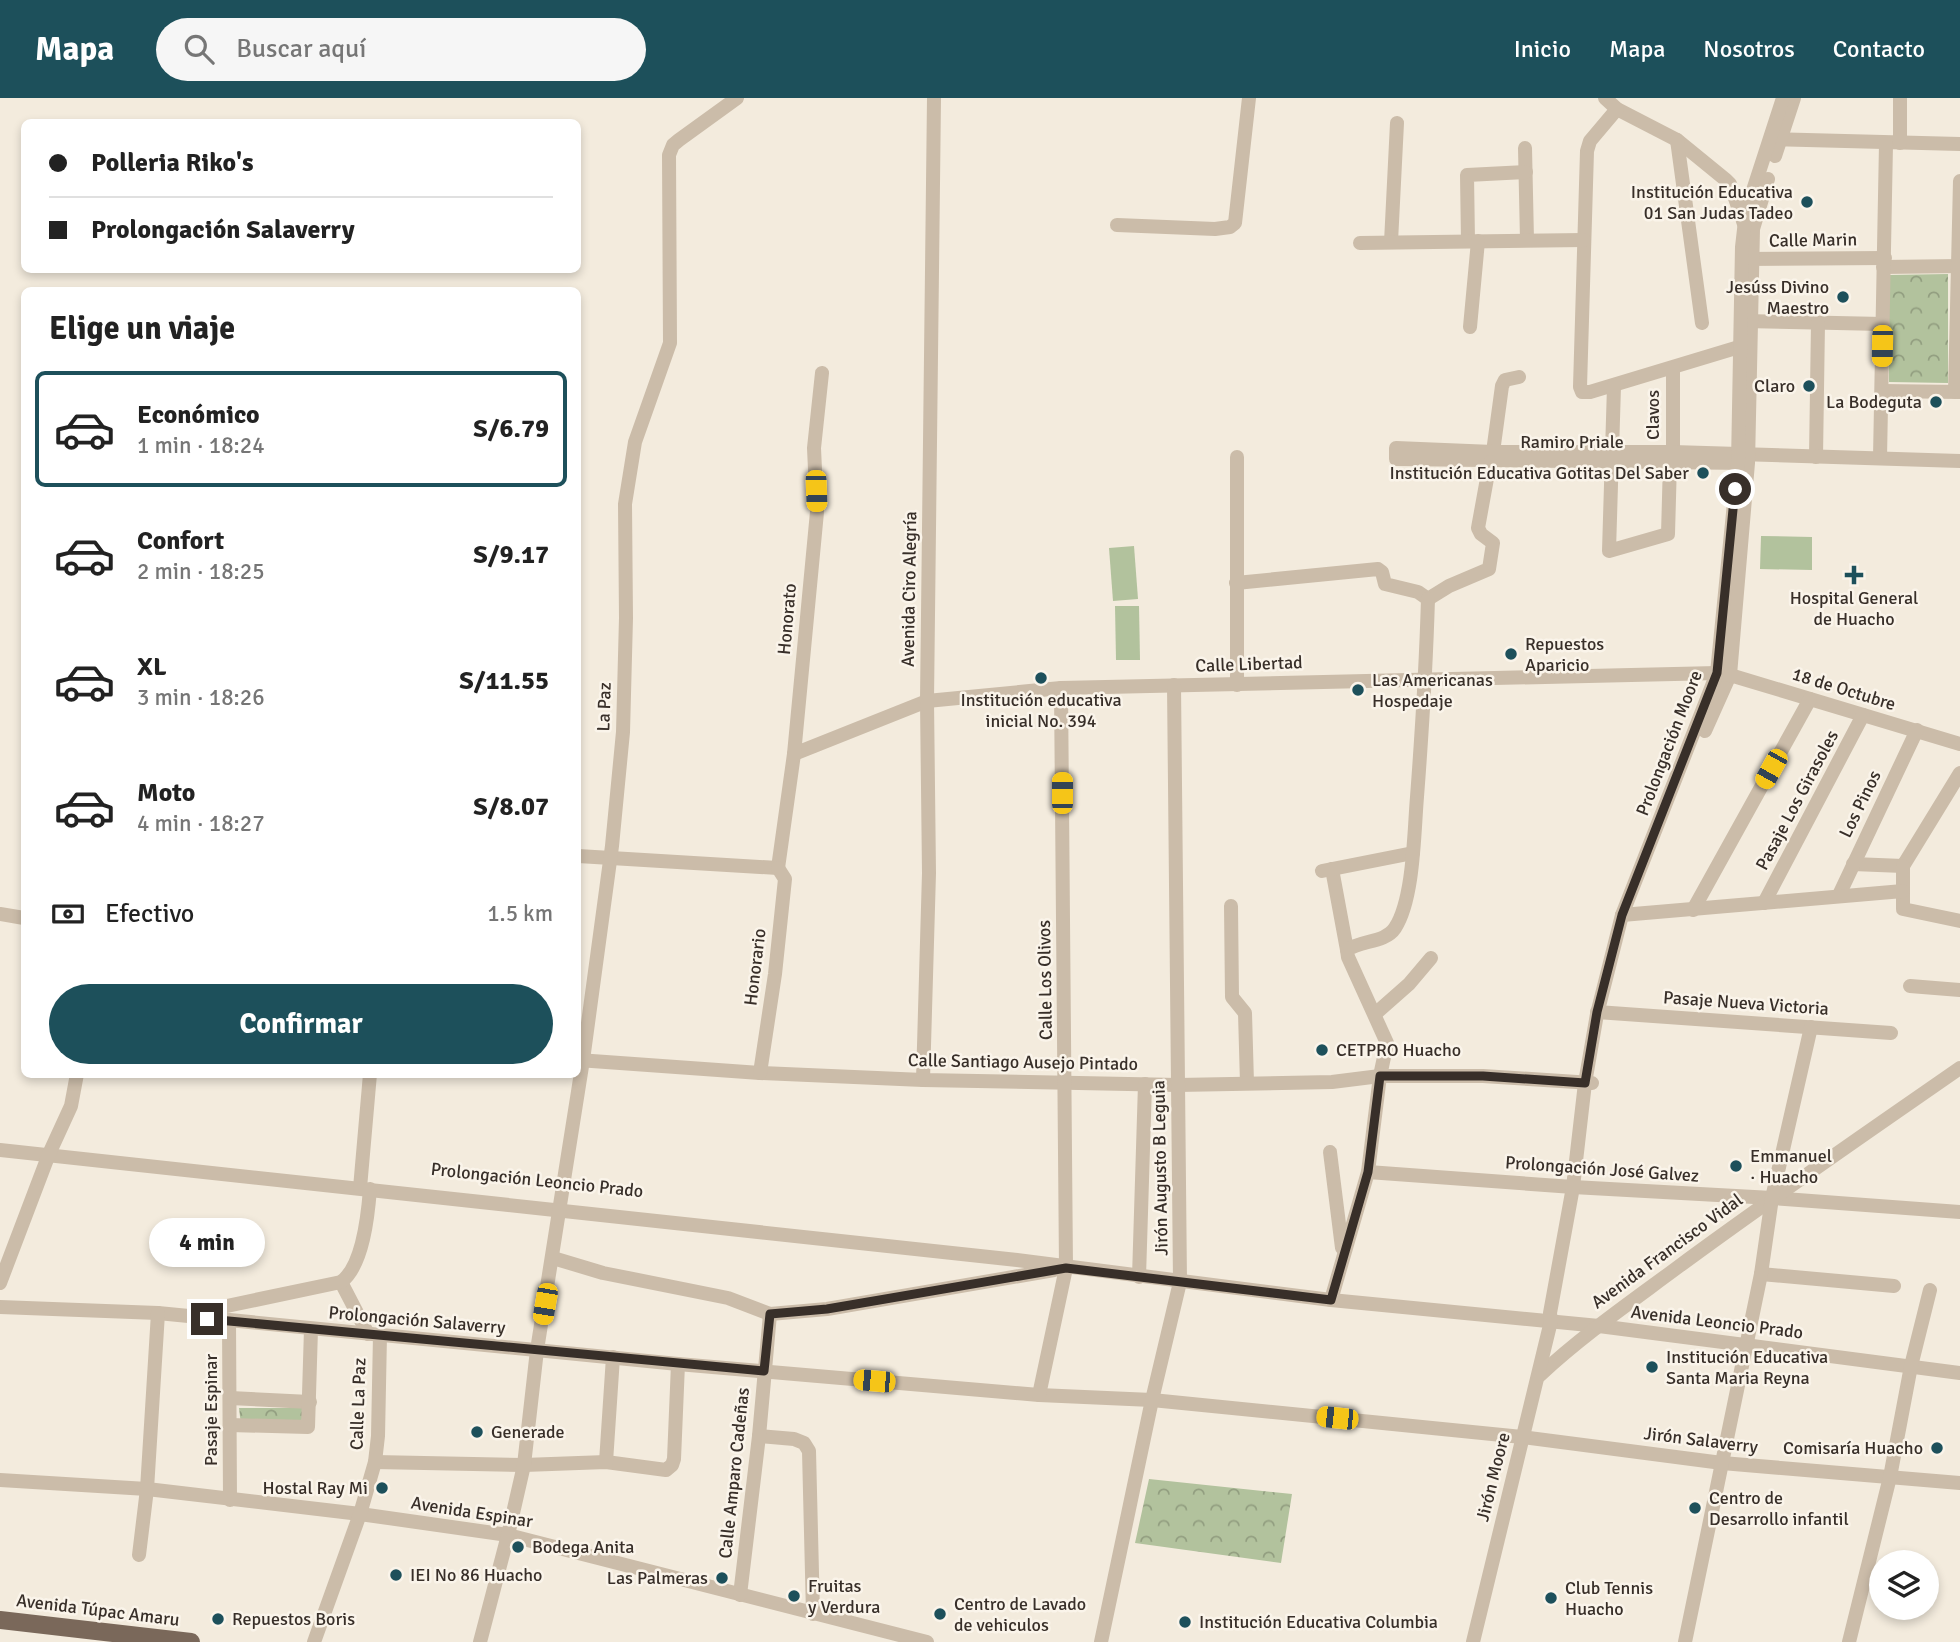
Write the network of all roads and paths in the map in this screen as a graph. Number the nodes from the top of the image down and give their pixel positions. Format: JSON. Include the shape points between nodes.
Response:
{"nodes":[{"id":1,"x":737,"y":98,"type":"edge"},
{"id":2,"x":934,"y":98,"type":"edge"},
{"id":3,"x":1249,"y":98,"type":"edge"},
{"id":4,"x":1605,"y":98,"type":"edge"},
{"id":5,"x":1783,"y":98,"type":"edge"},
{"id":6,"x":1794,"y":98,"type":"edge"},
{"id":7,"x":1900,"y":98,"type":"edge"},
{"id":8,"x":1617,"y":108,"type":"junction"},
{"id":9,"x":1397,"y":122,"type":"dead end"},
{"id":10,"x":1677,"y":140,"type":"junction"},
{"id":11,"x":1775,"y":140,"type":"junction"},
{"id":12,"x":1893,"y":143,"type":"junction"},
{"id":13,"x":1960,"y":144,"type":"edge"},
{"id":14,"x":1525,"y":148,"type":"dead end"},
{"id":15,"x":1526,"y":172,"type":"junction"},
{"id":16,"x":1960,"y":181,"type":"edge"},
{"id":17,"x":1117,"y":225,"type":"dead end"},
{"id":18,"x":1749,"y":227,"type":"junction"},
{"id":19,"x":1527,"y":240,"type":"junction"},
{"id":20,"x":1584,"y":240,"type":"junction"},
{"id":21,"x":1473,"y":241,"type":"junction"},
{"id":22,"x":1391,"y":242,"type":"junction"},
{"id":23,"x":1360,"y":243,"type":"dead end"},
{"id":24,"x":1747,"y":259,"type":"junction"},
{"id":25,"x":1884,"y":262,"type":"junction"},
{"id":26,"x":1959,"y":266,"type":"edge"},
{"id":27,"x":1746,"y":321,"type":"junction"},
{"id":28,"x":1702,"y":323,"type":"dead end"},
{"id":29,"x":1818,"y":323,"type":"junction"},
{"id":30,"x":1883,"y":324,"type":"junction"},
{"id":31,"x":1470,"y":327,"type":"dead end"},
{"id":32,"x":1740,"y":347,"type":"junction"},
{"id":33,"x":1673,"y":368,"type":"junction"},
{"id":34,"x":822,"y":373,"type":"dead end"},
{"id":35,"x":1519,"y":377,"type":"dead end"},
{"id":36,"x":1614,"y":386,"type":"junction"},
{"id":37,"x":1882,"y":391,"type":"junction"},
{"id":38,"x":1957,"y":392,"type":"edge"},
{"id":39,"x":1396,"y":454,"type":"dead end"},
{"id":40,"x":1611,"y":456,"type":"junction"},
{"id":41,"x":1237,"y":457,"type":"dead end"},
{"id":42,"x":1491,"y":457,"type":"junction"},
{"id":43,"x":1672,"y":457,"type":"junction"},
{"id":44,"x":1816,"y":457,"type":"junction"},
{"id":45,"x":1880,"y":458,"type":"junction"},
{"id":46,"x":1743,"y":459,"type":"junction"},
{"id":47,"x":1960,"y":461,"type":"edge"},
{"id":48,"x":1236,"y":583,"type":"junction"},
{"id":49,"x":1428,"y":599,"type":"junction"},
{"id":50,"x":1723,"y":674,"type":"junction"},
{"id":51,"x":1425,"y":678,"type":"junction"},
{"id":52,"x":1174,"y":685,"type":"junction"},
{"id":53,"x":1237,"y":685,"type":"junction"},
{"id":54,"x":1061,"y":688,"type":"junction"},
{"id":55,"x":1810,"y":699,"type":"junction"},
{"id":56,"x":927,"y":701,"type":"junction"},
{"id":57,"x":1863,"y":715,"type":"junction"},
{"id":58,"x":1917,"y":730,"type":"junction"},
{"id":59,"x":1960,"y":744,"type":"edge"},
{"id":60,"x":794,"y":754,"type":"junction"},
{"id":61,"x":1960,"y":773,"type":"edge"},
{"id":62,"x":1413,"y":853,"type":"junction"},
{"id":63,"x":581,"y":856,"type":"edge"},
{"id":64,"x":609,"y":858,"type":"junction"},
{"id":65,"x":1853,"y":864,"type":"junction"},
{"id":66,"x":1903,"y":866,"type":"junction"},
{"id":67,"x":778,"y":868,"type":"junction"},
{"id":68,"x":1903,"y":891,"type":"junction"},
{"id":69,"x":1839,"y":895,"type":"junction"},
{"id":70,"x":1764,"y":903,"type":"junction"},
{"id":71,"x":1231,"y":906,"type":"dead end"},
{"id":72,"x":1693,"y":910,"type":"junction"},
{"id":73,"x":0,"y":914,"type":"edge"},
{"id":74,"x":1626,"y":915,"type":"junction"},
{"id":75,"x":21,"y":918,"type":"edge"},
{"id":76,"x":1960,"y":921,"type":"edge"},
{"id":77,"x":1348,"y":950,"type":"junction"},
{"id":78,"x":1431,"y":958,"type":"dead end"},
{"id":79,"x":1910,"y":986,"type":"dead end"},
{"id":80,"x":1960,"y":990,"type":"edge"},
{"id":81,"x":1601,"y":1012,"type":"junction"},
{"id":82,"x":1375,"y":1014,"type":"junction"},
{"id":83,"x":1811,"y":1027,"type":"junction"},
{"id":84,"x":1891,"y":1033,"type":"dead end"},
{"id":85,"x":581,"y":1053,"type":"edge"},
{"id":86,"x":581,"y":1060,"type":"edge"},
{"id":87,"x":1960,"y":1068,"type":"edge"},
{"id":88,"x":760,"y":1073,"type":"junction"},
{"id":89,"x":1380,"y":1076,"type":"junction"},
{"id":90,"x":76,"y":1078,"type":"edge"},
{"id":91,"x":370,"y":1078,"type":"edge"},
{"id":92,"x":578,"y":1078,"type":"edge"},
{"id":93,"x":923,"y":1080,"type":"junction"},
{"id":94,"x":1065,"y":1083,"type":"junction"},
{"id":95,"x":1247,"y":1083,"type":"junction"},
{"id":96,"x":1589,"y":1083,"type":"junction"},
{"id":97,"x":1145,"y":1084,"type":"junction"},
{"id":98,"x":1178,"y":1085,"type":"junction"},
{"id":99,"x":0,"y":1142,"type":"edge"},
{"id":100,"x":0,"y":1150,"type":"edge"},
{"id":101,"x":51,"y":1150,"type":"junction"},
{"id":102,"x":1330,"y":1152,"type":"dead end"},
{"id":103,"x":1368,"y":1172,"type":"junction"},
{"id":104,"x":364,"y":1186,"type":"junction"},
{"id":105,"x":1578,"y":1187,"type":"junction"},
{"id":106,"x":1772,"y":1198,"type":"junction"},
{"id":107,"x":560,"y":1206,"type":"junction"},
{"id":108,"x":1960,"y":1212,"type":"edge"},
{"id":109,"x":1343,"y":1254,"type":"junction"},
{"id":110,"x":553,"y":1258,"type":"junction"},
{"id":111,"x":1066,"y":1268,"type":"junction"},
{"id":112,"x":1761,"y":1274,"type":"junction"},
{"id":113,"x":1139,"y":1277,"type":"junction"},
{"id":114,"x":341,"y":1282,"type":"junction"},
{"id":115,"x":1180,"y":1282,"type":"junction"},
{"id":116,"x":0,"y":1283,"type":"edge"},
{"id":117,"x":1894,"y":1286,"type":"dead end"},
{"id":118,"x":1930,"y":1290,"type":"dead end"},
{"id":119,"x":1331,"y":1300,"type":"junction"},
{"id":120,"x":0,"y":1307,"type":"edge"},
{"id":121,"x":158,"y":1313,"type":"junction"},
{"id":122,"x":770,"y":1314,"type":"junction"},
{"id":123,"x":207,"y":1319,"type":"junction"},
{"id":124,"x":229,"y":1321,"type":"junction"},
{"id":125,"x":1551,"y":1321,"type":"junction"},
{"id":126,"x":1599,"y":1326,"type":"junction"},
{"id":127,"x":311,"y":1329,"type":"junction"},
{"id":128,"x":374,"y":1335,"type":"junction"},
{"id":129,"x":1746,"y":1345,"type":"junction"},
{"id":130,"x":537,"y":1350,"type":"junction"},
{"id":131,"x":613,"y":1357,"type":"junction"},
{"id":132,"x":678,"y":1364,"type":"junction"},
{"id":133,"x":1911,"y":1366,"type":"junction"},
{"id":134,"x":764,"y":1371,"type":"junction"},
{"id":135,"x":1960,"y":1373,"type":"edge"},
{"id":136,"x":1540,"y":1375,"type":"junction"},
{"id":137,"x":1039,"y":1395,"type":"junction"},
{"id":138,"x":230,"y":1398,"type":"junction"},
{"id":139,"x":1152,"y":1400,"type":"junction"},
{"id":140,"x":310,"y":1402,"type":"junction"},
{"id":141,"x":230,"y":1425,"type":"junction"},
{"id":142,"x":759,"y":1436,"type":"junction"},
{"id":143,"x":1522,"y":1437,"type":"junction"},
{"id":144,"x":375,"y":1462,"type":"junction"},
{"id":145,"x":606,"y":1462,"type":"junction"},
{"id":146,"x":1722,"y":1462,"type":"junction"},
{"id":147,"x":524,"y":1465,"type":"junction"},
{"id":148,"x":1890,"y":1478,"type":"junction"},
{"id":149,"x":0,"y":1480,"type":"edge"},
{"id":150,"x":1960,"y":1483,"type":"edge"},
{"id":151,"x":147,"y":1489,"type":"junction"},
{"id":152,"x":230,"y":1500,"type":"junction"},
{"id":153,"x":359,"y":1514,"type":"junction"},
{"id":154,"x":508,"y":1535,"type":"junction"},
{"id":155,"x":139,"y":1555,"type":"dead end"},
{"id":156,"x":740,"y":1595,"type":"junction"},
{"id":157,"x":813,"y":1614,"type":"junction"},
{"id":158,"x":0,"y":1620,"type":"edge"},
{"id":159,"x":191,"y":1642,"type":"edge"},
{"id":160,"x":314,"y":1642,"type":"edge"},
{"id":161,"x":480,"y":1642,"type":"edge"},
{"id":162,"x":927,"y":1642,"type":"edge"},
{"id":163,"x":1101,"y":1642,"type":"edge"},
{"id":164,"x":1473,"y":1642,"type":"edge"},
{"id":165,"x":1685,"y":1642,"type":"edge"},
{"id":166,"x":1849,"y":1642,"type":"edge"}],
"edges":[{"from":1,"to":64,"type":"street","name":"La Paz","via":[[673,145],[669,155],[670,342],[635,442],[625,504],[623,732]]},
{"from":2,"to":56,"type":"street","name":"Avenida Ciro Alegría"},
{"from":3,"to":17,"type":"street","via":[[1235,223],[1215,229]]},
{"from":4,"to":8,"type":"street"},
{"from":5,"to":11,"type":"street","name":"Prolongación Moore"},
{"from":6,"to":11,"type":"street","name":"Prolongación Moore"},
{"from":7,"to":12,"type":"street"},
{"from":8,"to":10,"type":"street"},
{"from":8,"to":20,"type":"street","via":[[1587,151]]},
{"from":9,"to":22,"type":"street"},
{"from":10,"to":18,"type":"street","via":[[1730,184]]},
{"from":10,"to":28,"type":"street"},
{"from":11,"to":12,"type":"street"},
{"from":11,"to":18,"type":"street","name":"Prolongación Moore"},
{"from":12,"to":13,"type":"street"},
{"from":12,"to":25,"type":"street"},
{"from":14,"to":15,"type":"street"},
{"from":15,"to":19,"type":"street"},
{"from":15,"to":21,"type":"street","via":[[1467,175]]},
{"from":16,"to":26,"type":"street"},
{"from":18,"to":24,"type":"street","name":"Prolongación Moore"},
{"from":19,"to":20,"type":"street"},
{"from":19,"to":21,"type":"street"},
{"from":20,"to":36,"type":"street","via":[[1580,387],[1582,392],[1590,392]]},
{"from":21,"to":22,"type":"street"},
{"from":21,"to":31,"type":"street"},
{"from":22,"to":23,"type":"street"},
{"from":24,"to":25,"type":"street","name":"Calle Marin"},
{"from":24,"to":27,"type":"street","name":"Prolongación Moore"},
{"from":25,"to":26,"type":"street","name":"Calle Marin"},
{"from":25,"to":30,"type":"street"},
{"from":26,"to":38,"type":"street"},
{"from":27,"to":29,"type":"street"},
{"from":27,"to":32,"type":"street","name":"Prolongación Moore"},
{"from":27,"to":46,"type":"street","name":"Prolongación Moore"},
{"from":29,"to":30,"type":"street"},
{"from":29,"to":44,"type":"street"},
{"from":30,"to":37,"type":"street"},
{"from":32,"to":33,"type":"street"},
{"from":32,"to":46,"type":"street","name":"Prolongación Moore"},
{"from":33,"to":36,"type":"street"},
{"from":33,"to":43,"type":"street","name":"Clavos"},
{"from":34,"to":60,"type":"street","name":"Honorato","via":[[814,448],[817,512]]},
{"from":35,"to":42,"type":"street","via":[[1505,380],[1502,386]]},
{"from":36,"to":40,"type":"street"},
{"from":37,"to":38,"type":"street"},
{"from":37,"to":45,"type":"street"},
{"from":39,"to":42,"type":"street","name":"Ramiro Priale"},
{"from":40,"to":42,"type":"street","name":"Ramiro Priale"},
{"from":40,"to":43,"type":"street","name":"Ramiro Priale"},
{"from":40,"to":43,"type":"street","name":"Clavos","via":[[1609,551],[1668,534]]},
{"from":41,"to":48,"type":"street"},
{"from":42,"to":49,"type":"street","via":[[1478,528],[1493,543],[1489,569]]},
{"from":43,"to":46,"type":"street","name":"Ramiro Priale"},
{"from":44,"to":45,"type":"street","name":"Ramiro Priale"},
{"from":44,"to":46,"type":"street","name":"Ramiro Priale"},
{"from":45,"to":47,"type":"street","name":"Ramiro Priale"},
{"from":46,"to":50,"type":"street","name":"Prolongación Moore"},
{"from":48,"to":49,"type":"street","via":[[1378,569],[1385,584]]},
{"from":48,"to":53,"type":"street"},
{"from":49,"to":51,"type":"street"},
{"from":50,"to":51,"type":"street","name":"Calle Libertad"},
{"from":50,"to":55,"type":"street","name":"18 de Octubre"},
{"from":50,"to":74,"type":"street","name":"Prolongación Moore"},
{"from":51,"to":53,"type":"street","name":"Calle Libertad"},
{"from":51,"to":62,"type":"street"},
{"from":52,"to":53,"type":"street","name":"Calle Libertad"},
{"from":52,"to":54,"type":"street","name":"Calle Libertad"},
{"from":52,"to":98,"type":"street","name":"Jirón Augusto B Leguia"},
{"from":54,"to":56,"type":"street","name":"Calle Libertad"},
{"from":54,"to":94,"type":"street","name":"Calle Los Olivos"},
{"from":55,"to":57,"type":"street","name":"18 de Octubre"},
{"from":55,"to":72,"type":"street"},
{"from":56,"to":60,"type":"street","name":"Calle Libertad"},
{"from":56,"to":93,"type":"street","name":"Avenida Ciro Alegría","via":[[929,873]]},
{"from":57,"to":58,"type":"street","name":"18 de Octubre"},
{"from":57,"to":70,"type":"street","name":"Pasaje Los Girasoles"},
{"from":58,"to":59,"type":"street","name":"18 de Octubre"},
{"from":58,"to":65,"type":"street","name":"Los Pinos"},
{"from":60,"to":67,"type":"street","name":"Honorato"},
{"from":61,"to":66,"type":"street"},
{"from":62,"to":77,"type":"street","via":[[1395,928],[1387,936]]},
{"from":62,"to":77,"type":"street","via":[[1327,870]]},
{"from":63,"to":64,"type":"street"},
{"from":64,"to":67,"type":"street"},
{"from":64,"to":85,"type":"street","name":"La Paz"},
{"from":65,"to":66,"type":"street"},
{"from":65,"to":69,"type":"street","name":"Los Pinos"},
{"from":66,"to":68,"type":"street"},
{"from":67,"to":88,"type":"street","name":"Honorario","via":[[785,879]]},
{"from":68,"to":69,"type":"street"},
{"from":68,"to":76,"type":"street","via":[[1903,909]]},
{"from":69,"to":70,"type":"street"},
{"from":70,"to":72,"type":"street"},
{"from":71,"to":95,"type":"street","via":[[1232,997],[1245,1013]]},
{"from":72,"to":74,"type":"street"},
{"from":73,"to":75,"type":"street"},
{"from":74,"to":81,"type":"street","name":"Prolongación Moore"},
{"from":77,"to":82,"type":"street"},
{"from":78,"to":82,"type":"street"},
{"from":79,"to":80,"type":"street"},
{"from":81,"to":83,"type":"street","name":"Pasaje Nueva Victoria"},
{"from":81,"to":96,"type":"street","name":"Prolongación Moore"},
{"from":82,"to":89,"type":"street","via":[[1387,1043]]},
{"from":83,"to":84,"type":"street","name":"Pasaje Nueva Victoria"},
{"from":83,"to":106,"type":"street"},
{"from":86,"to":88,"type":"street","name":"Calle Santiago Ausejo Pintado"},
{"from":87,"to":106,"type":"street","name":"Avenida Francisco Vidal"},
{"from":88,"to":93,"type":"street","name":"Calle Santiago Ausejo Pintado"},
{"from":89,"to":95,"type":"street","name":"Calle Santiago Ausejo Pintado"},
{"from":89,"to":96,"type":"street","name":"Calle Santiago Ausejo Pintado"},
{"from":89,"to":103,"type":"street"},
{"from":90,"to":101,"type":"street","via":[[71,1106]]},
{"from":91,"to":104,"type":"street"},
{"from":92,"to":107,"type":"street","name":"La Paz"},
{"from":93,"to":94,"type":"street","name":"Calle Santiago Ausejo Pintado"},
{"from":94,"to":97,"type":"street","name":"Calle Santiago Ausejo Pintado"},
{"from":94,"to":111,"type":"street","name":"Calle Los Olivos"},
{"from":95,"to":98,"type":"street","name":"Calle Santiago Ausejo Pintado"},
{"from":96,"to":105,"type":"street","name":"Prolongación Moore"},
{"from":97,"to":98,"type":"street","name":"Calle Santiago Ausejo Pintado"},
{"from":97,"to":113,"type":"street"},
{"from":98,"to":115,"type":"street","name":"Jirón Augusto B Leguia"},
{"from":99,"to":101,"type":"street","name":"Prolongación Leoncio Prado"},
{"from":100,"to":101,"type":"street","name":"Prolongación Leoncio Prado"},
{"from":101,"to":104,"type":"street","name":"Prolongación Leoncio Prado"},
{"from":101,"to":116,"type":"street"},
{"from":102,"to":109,"type":"street"},
{"from":103,"to":105,"type":"street","name":"Prolongación José Galvez"},
{"from":103,"to":109,"type":"street"},
{"from":104,"to":107,"type":"street","name":"Prolongación Leoncio Prado"},
{"from":104,"to":114,"type":"street","via":[[368,1214],[361,1244]]},
{"from":105,"to":106,"type":"street","name":"Prolongación José Galvez"},
{"from":105,"to":125,"type":"street","name":"Jirón Moore"},
{"from":106,"to":108,"type":"street","name":"Prolongación José Galvez"},
{"from":106,"to":112,"type":"street"},
{"from":106,"to":126,"type":"street","name":"Avenida Francisco Vidal"},
{"from":107,"to":110,"type":"street","name":"La Paz"},
{"from":107,"to":111,"type":"street","name":"Prolongación Leoncio Prado"},
{"from":109,"to":119,"type":"street"},
{"from":110,"to":122,"type":"street","name":"Prolongación Leoncio Prado","via":[[728,1298]]},
{"from":110,"to":130,"type":"street","name":"La Paz"},
{"from":111,"to":113,"type":"street","name":"Prolongación Leoncio Prado"},
{"from":111,"to":122,"type":"street","name":"Prolongación Leoncio Prado","via":[[827,1309]]},
{"from":111,"to":137,"type":"street","name":"Calle Los Olivos"},
{"from":112,"to":117,"type":"street"},
{"from":112,"to":129,"type":"street"},
{"from":113,"to":115,"type":"street","name":"Prolongación Leoncio Prado"},
{"from":114,"to":123,"type":"street","via":[[222,1307]]},
{"from":114,"to":128,"type":"street"},
{"from":115,"to":119,"type":"street","name":"Prolongación Leoncio Prado"},
{"from":115,"to":139,"type":"street","name":"Jirón Augusto B Leguia"},
{"from":118,"to":133,"type":"street"},
{"from":119,"to":125,"type":"street","name":"Prolongación Leoncio Prado"},
{"from":120,"to":121,"type":"street","name":"Prolongación Salaverry"},
{"from":121,"to":123,"type":"street","name":"Prolongación Salaverry"},
{"from":121,"to":151,"type":"street"},
{"from":122,"to":134,"type":"street","name":"Calle Amparo Cadeñas"},
{"from":123,"to":124,"type":"street","name":"Prolongación Salaverry"},
{"from":124,"to":127,"type":"street","name":"Prolongación Salaverry"},
{"from":124,"to":138,"type":"street","name":"Pasaje Espinar"},
{"from":125,"to":126,"type":"street","name":"Avenida Leoncio Prado"},
{"from":125,"to":136,"type":"street","name":"Jirón Moore"},
{"from":126,"to":129,"type":"street","name":"Avenida Leoncio Prado"},
{"from":126,"to":136,"type":"street","name":"Avenida Francisco Vidal"},
{"from":127,"to":128,"type":"street","name":"Prolongación Salaverry"},
{"from":127,"to":140,"type":"street"},
{"from":128,"to":130,"type":"street","name":"Prolongación Salaverry"},
{"from":128,"to":144,"type":"street","name":"Calle La Paz"},
{"from":129,"to":133,"type":"street","name":"Avenida Leoncio Prado"},
{"from":129,"to":146,"type":"street"},
{"from":130,"to":131,"type":"street","name":"Prolongación Salaverry"},
{"from":130,"to":147,"type":"street","name":"La Paz"},
{"from":131,"to":132,"type":"street","name":"Prolongación Salaverry"},
{"from":131,"to":145,"type":"street"},
{"from":132,"to":134,"type":"street","name":"Prolongación Salaverry"},
{"from":132,"to":145,"type":"street","via":[[672,1465],[666,1470]]},
{"from":133,"to":135,"type":"street","name":"Avenida Leoncio Prado"},
{"from":133,"to":148,"type":"street"},
{"from":134,"to":137,"type":"street","name":"Prolongación Salaverry"},
{"from":134,"to":142,"type":"street","name":"Calle Amparo Cadeñas"},
{"from":136,"to":143,"type":"street","name":"Jirón Moore"},
{"from":137,"to":139,"type":"street","name":"Prolongación Salaverry"},
{"from":138,"to":140,"type":"street"},
{"from":138,"to":141,"type":"street","name":"Pasaje Espinar"},
{"from":139,"to":143,"type":"street","name":"Jirón Salaverry"},
{"from":139,"to":163,"type":"street","name":"Jirón Augusto B Leguia"},
{"from":140,"to":141,"type":"street","via":[[307,1427]]},
{"from":141,"to":152,"type":"street","name":"Pasaje Espinar"},
{"from":142,"to":156,"type":"street","name":"Calle Amparo Cadeñas"},
{"from":142,"to":157,"type":"street","via":[[794,1439],[808,1451]]},
{"from":143,"to":146,"type":"street","name":"Jirón Salaverry"},
{"from":143,"to":164,"type":"street","name":"Jirón Moore"},
{"from":144,"to":147,"type":"street"},
{"from":144,"to":153,"type":"street","name":"Calle La Paz"},
{"from":145,"to":147,"type":"street"},
{"from":146,"to":148,"type":"street","name":"Jirón Salaverry"},
{"from":146,"to":165,"type":"street"},
{"from":147,"to":154,"type":"street","name":"La Paz"},
{"from":148,"to":150,"type":"street","name":"Jirón Salaverry"},
{"from":148,"to":166,"type":"street"},
{"from":149,"to":151,"type":"street","name":"Avenida Espinar"},
{"from":151,"to":152,"type":"street","name":"Avenida Espinar"},
{"from":151,"to":155,"type":"street"},
{"from":152,"to":153,"type":"street","name":"Avenida Espinar"},
{"from":153,"to":154,"type":"street","name":"Avenida Espinar"},
{"from":153,"to":160,"type":"street","name":"Calle La Paz"},
{"from":154,"to":156,"type":"street","name":"Avenida Espinar"},
{"from":154,"to":161,"type":"street","name":"La Paz"},
{"from":156,"to":157,"type":"street","name":"Avenida Espinar"},
{"from":157,"to":162,"type":"street","name":"Avenida Espinar"},
{"from":158,"to":159,"type":"main road","name":"Avenida Túpac Amaru"}]}
